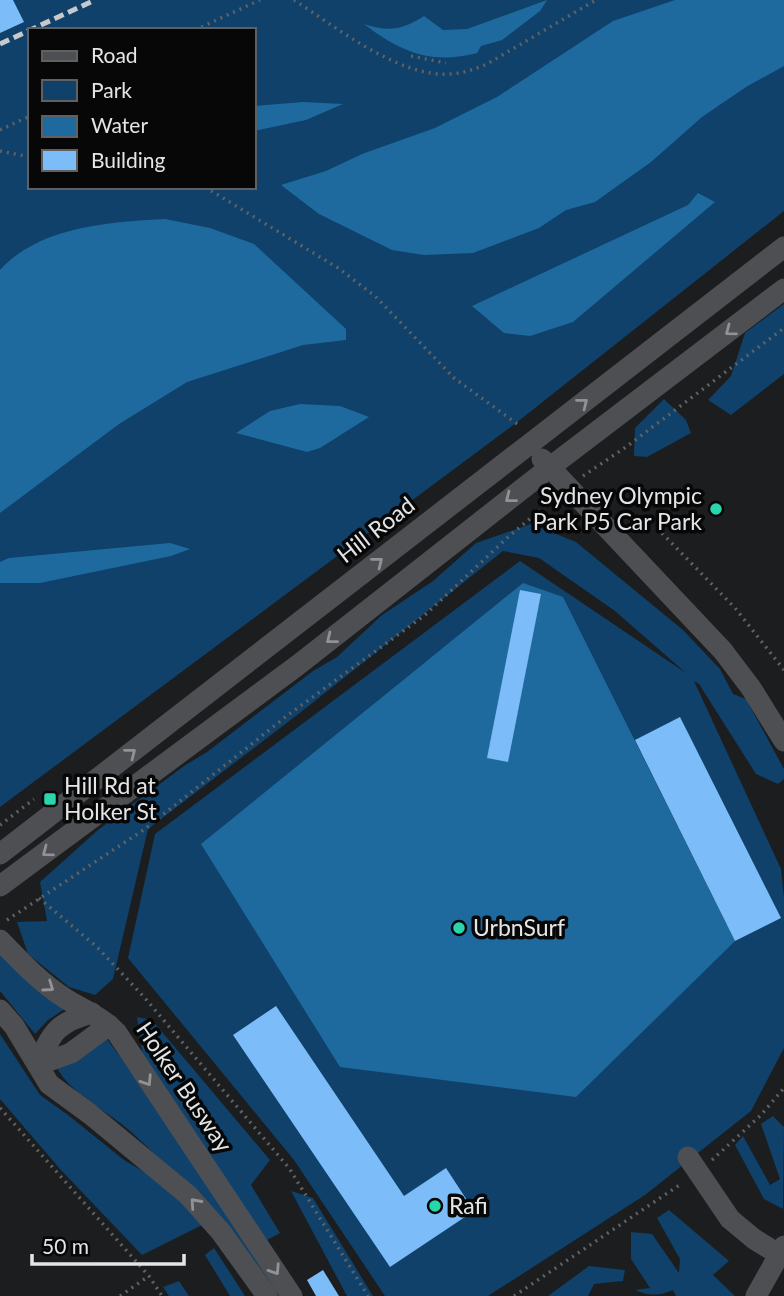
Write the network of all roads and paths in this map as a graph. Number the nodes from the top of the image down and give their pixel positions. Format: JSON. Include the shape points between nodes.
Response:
{"nodes":[{"id":1,"x":260,"y":0,"type":"edge"},
{"id":2,"x":294,"y":0,"type":"edge"},
{"id":3,"x":596,"y":0,"type":"edge"},
{"id":4,"x":199,"y":28,"type":"edge"},
{"id":5,"x":411,"y":56,"type":"dead end"},
{"id":6,"x":420,"y":58,"type":"junction"},
{"id":7,"x":446,"y":63,"type":"dead end"},
{"id":8,"x":418,"y":70,"type":"junction"},
{"id":9,"x":28,"y":117,"type":"edge"},
{"id":10,"x":0,"y":130,"type":"edge"},
{"id":11,"x":0,"y":151,"type":"edge"},
{"id":12,"x":28,"y":157,"type":"edge"},
{"id":13,"x":208,"y":189,"type":"edge"},
{"id":14,"x":784,"y":247,"type":"edge"},
{"id":15,"x":784,"y":289,"type":"edge"},
{"id":16,"x":784,"y":327,"type":"edge"},
{"id":17,"x":525,"y":436,"type":"junction"},
{"id":18,"x":549,"y":468,"type":"junction"},
{"id":19,"x":587,"y":473,"type":"dead end"},
{"id":20,"x":548,"y":503,"type":"dead end"},
{"id":21,"x":657,"y":528,"type":"dead end"},
{"id":22,"x":784,"y":670,"type":"edge"},
{"id":23,"x":784,"y":738,"type":"edge"},
{"id":24,"x":0,"y":855,"type":"edge"},
{"id":25,"x":0,"y":887,"type":"edge"},
{"id":26,"x":38,"y":898,"type":"junction"},
{"id":27,"x":0,"y":926,"type":"edge"},
{"id":28,"x":0,"y":940,"type":"edge"},
{"id":29,"x":0,"y":1010,"type":"edge"},
{"id":30,"x":101,"y":1019,"type":"junction"},
{"id":31,"x":38,"y":1065,"type":"junction"},
{"id":32,"x":784,"y":1088,"type":"edge"},
{"id":33,"x":0,"y":1108,"type":"edge"},
{"id":34,"x":693,"y":1164,"type":"junction"},
{"id":35,"x":782,"y":1250,"type":"edge"},
{"id":36,"x":149,"y":1276,"type":"junction"},
{"id":37,"x":120,"y":1296,"type":"edge"},
{"id":38,"x":162,"y":1296,"type":"edge"},
{"id":39,"x":267,"y":1296,"type":"edge"},
{"id":40,"x":292,"y":1296,"type":"edge"},
{"id":41,"x":368,"y":1296,"type":"edge"},
{"id":42,"x":514,"y":1296,"type":"edge"},
{"id":43,"x":756,"y":1296,"type":"edge"}],
"edges":[{"from":1,"to":4,"type":"path"},
{"from":2,"to":8,"type":"path","via":[[388,59]]},
{"from":3,"to":8,"type":"path","via":[[470,71]]},
{"from":5,"to":6,"type":"path"},
{"from":6,"to":7,"type":"path"},
{"from":6,"to":8,"type":"path"},
{"from":9,"to":10,"type":"path"},
{"from":11,"to":12,"type":"path"},
{"from":13,"to":17,"type":"path","via":[[338,268],[375,296],[454,378]]},
{"from":17,"to":14,"type":"street","name":"Hill Road","one_way":true},
{"from":15,"to":18,"type":"street","one_way":true},
{"from":16,"to":19,"type":"path"},
{"from":17,"to":18,"type":"street"},
{"from":24,"to":17,"type":"street","name":"Hill Road","one_way":true},
{"from":18,"to":23,"type":"street","via":[[723,651]]},
{"from":18,"to":25,"type":"street","one_way":true,"via":[[298,664]]},
{"from":20,"to":26,"type":"path","via":[[425,615],[288,715],[145,829]]},
{"from":21,"to":22,"type":"path","via":[[735,608]]},
{"from":26,"to":27,"type":"path"},
{"from":26,"to":41,"type":"path","via":[[123,974],[289,1168]]},
{"from":28,"to":30,"type":"street","name":"Holker Busway","one_way":true,"via":[[38,979]]},
{"from":29,"to":31,"type":"street"},
{"from":30,"to":31,"type":"street","via":[[71,1053]]},
{"from":30,"to":31,"type":"street","via":[[61,1025],[52,1033]]},
{"from":30,"to":40,"type":"street","name":"Holker Busway","one_way":true,"via":[[117,1033]]},
{"from":39,"to":31,"type":"street","one_way":true,"via":[[188,1195],[53,1088]]},
{"from":32,"to":34,"type":"path","via":[[761,1115]]},
{"from":33,"to":36,"type":"path"},
{"from":34,"to":35,"type":"street","via":[[730,1219],[754,1239]]},
{"from":34,"to":42,"type":"path"},
{"from":35,"to":43,"type":"street"},
{"from":36,"to":37,"type":"path"},
{"from":36,"to":38,"type":"path"}]}
